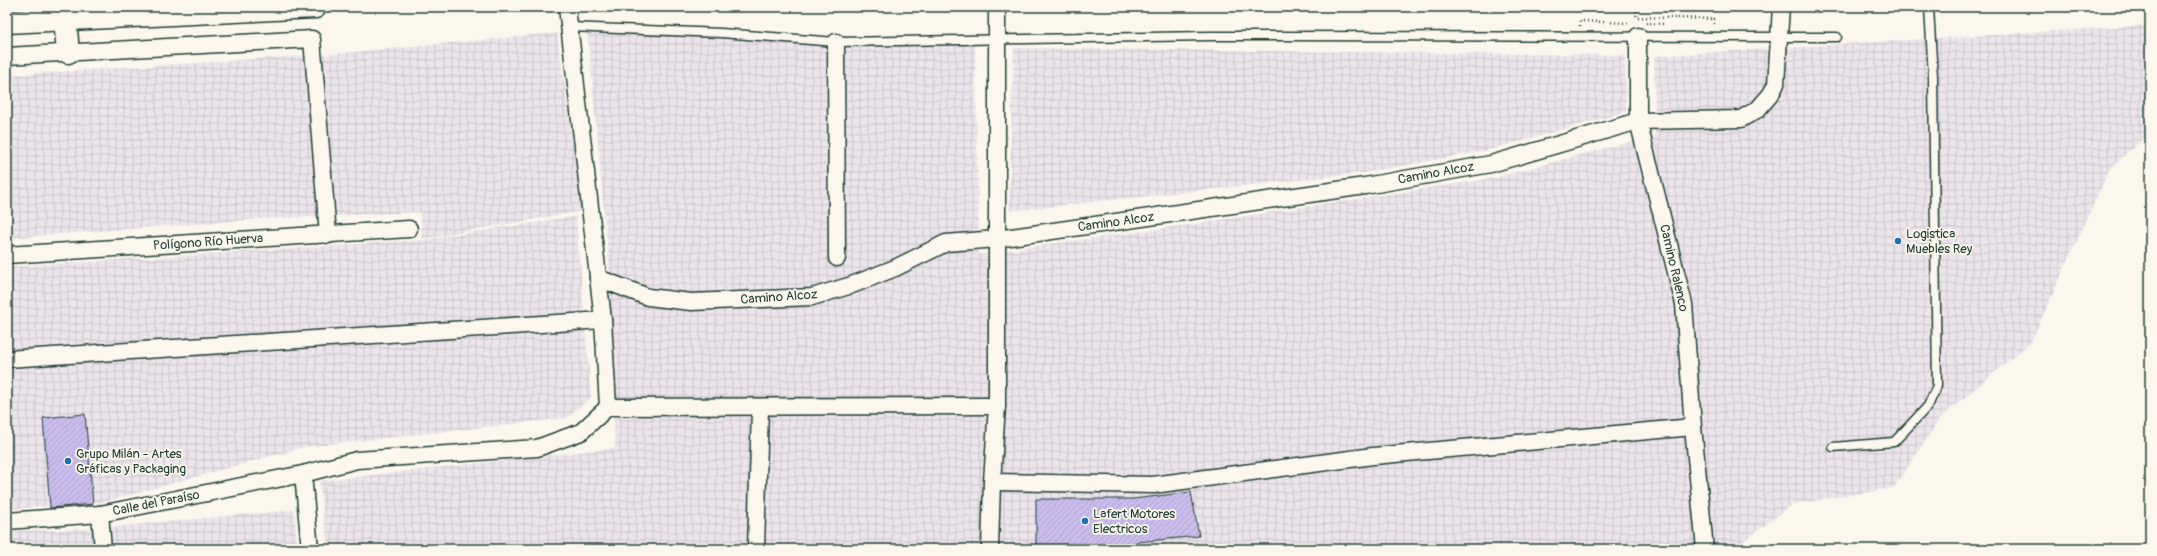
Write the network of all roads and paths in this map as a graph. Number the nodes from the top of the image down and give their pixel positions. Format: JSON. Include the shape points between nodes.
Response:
{"nodes":[{"id":1,"x":315,"y":7,"type":"edge"},
{"id":2,"x":567,"y":7,"type":"edge"},
{"id":3,"x":997,"y":7,"type":"edge"},
{"id":4,"x":1637,"y":7,"type":"edge"},
{"id":5,"x":1781,"y":7,"type":"edge"},
{"id":6,"x":1929,"y":7,"type":"edge"},
{"id":7,"x":65,"y":19,"type":"junction"},
{"id":8,"x":1580,"y":21,"type":"dead end"},
{"id":9,"x":7,"y":22,"type":"edge"},
{"id":10,"x":1667,"y":24,"type":"dead end"},
{"id":11,"x":1706,"y":25,"type":"dead end"},
{"id":12,"x":569,"y":27,"type":"junction"},
{"id":13,"x":1639,"y":27,"type":"junction"},
{"id":14,"x":1780,"y":37,"type":"junction"},
{"id":15,"x":1837,"y":37,"type":"dead end"},
{"id":16,"x":998,"y":38,"type":"junction"},
{"id":17,"x":836,"y":42,"type":"junction"},
{"id":18,"x":68,"y":52,"type":"junction"},
{"id":19,"x":7,"y":56,"type":"edge"},
{"id":20,"x":1638,"y":121,"type":"junction"},
{"id":21,"x":409,"y":229,"type":"dead end"},
{"id":22,"x":328,"y":235,"type":"junction"},
{"id":23,"x":997,"y":239,"type":"junction"},
{"id":24,"x":7,"y":255,"type":"edge"},
{"id":25,"x":837,"y":258,"type":"dead end"},
{"id":26,"x":598,"y":278,"type":"junction"},
{"id":27,"x":603,"y":320,"type":"junction"},
{"id":28,"x":7,"y":359,"type":"edge"},
{"id":29,"x":997,"y":406,"type":"junction"},
{"id":30,"x":608,"y":407,"type":"junction"},
{"id":31,"x":760,"y":408,"type":"junction"},
{"id":32,"x":1693,"y":427,"type":"junction"},
{"id":33,"x":1832,"y":447,"type":"dead end"},
{"id":34,"x":303,"y":474,"type":"junction"},
{"id":35,"x":992,"y":482,"type":"junction"},
{"id":36,"x":100,"y":514,"type":"junction"},
{"id":37,"x":7,"y":521,"type":"edge"},
{"id":38,"x":103,"y":549,"type":"edge"},
{"id":39,"x":310,"y":549,"type":"edge"},
{"id":40,"x":756,"y":549,"type":"edge"},
{"id":41,"x":990,"y":549,"type":"edge"},
{"id":42,"x":1705,"y":549,"type":"edge"}],
"edges":[{"from":1,"to":7,"type":"highway"},
{"from":2,"to":12,"type":"street"},
{"from":3,"to":16,"type":"street"},
{"from":4,"to":11,"type":"path","via":[[1636,17],[1714,19],[1714,25]]},
{"from":5,"to":14,"type":"street","name":"Camino Alcoz"},
{"from":6,"to":33,"type":"lane","via":[[1933,78],[1938,386],[1928,406],[1894,442]]},
{"from":7,"to":9,"type":"highway"},
{"from":7,"to":18,"type":"highway"},
{"from":8,"to":13,"type":"path"},
{"from":10,"to":13,"type":"path"},
{"from":12,"to":17,"type":"lane"},
{"from":12,"to":26,"type":"street"},
{"from":13,"to":14,"type":"lane"},
{"from":13,"to":16,"type":"lane"},
{"from":13,"to":20,"type":"street","name":"Camino Ralenco"},
{"from":14,"to":15,"type":"lane"},
{"from":14,"to":20,"type":"street","name":"Camino Alcoz","via":[[1776,84],[1766,100],[1750,116],[1741,119]]},
{"from":16,"to":17,"type":"lane"},
{"from":16,"to":23,"type":"street"},
{"from":17,"to":25,"type":"street"},
{"from":18,"to":19,"type":"street"},
{"from":18,"to":22,"type":"street","via":[[312,38]]},
{"from":20,"to":23,"type":"street","name":"Camino Alcoz","via":[[1491,164],[1365,186]]},
{"from":20,"to":32,"type":"street","name":"Camino Ralenco","via":[[1684,304]]},
{"from":21,"to":22,"type":"street","name":"Polígono Río Huerva"},
{"from":22,"to":24,"type":"street","name":"Polígono Río Huerva"},
{"from":23,"to":26,"type":"street","name":"Camino Alcoz","via":[[946,243],[888,271],[812,297],[691,302],[648,297]]},
{"from":23,"to":29,"type":"street"},
{"from":26,"to":27,"type":"street"},
{"from":27,"to":28,"type":"street"},
{"from":27,"to":30,"type":"street"},
{"from":29,"to":31,"type":"street"},
{"from":29,"to":35,"type":"street"},
{"from":30,"to":31,"type":"street"},
{"from":30,"to":34,"type":"street","name":"Calle del Paraíso","via":[[581,432],[537,448],[357,460]]},
{"from":31,"to":40,"type":"street"},
{"from":32,"to":35,"type":"street","via":[[1373,456],[1153,485]]},
{"from":32,"to":42,"type":"street","name":"Camino Ralenco"},
{"from":34,"to":36,"type":"street","name":"Calle del Paraíso"},
{"from":34,"to":39,"type":"street"},
{"from":35,"to":41,"type":"street"},
{"from":36,"to":37,"type":"street","name":"Calle del Paraíso"},
{"from":36,"to":38,"type":"street"}]}
